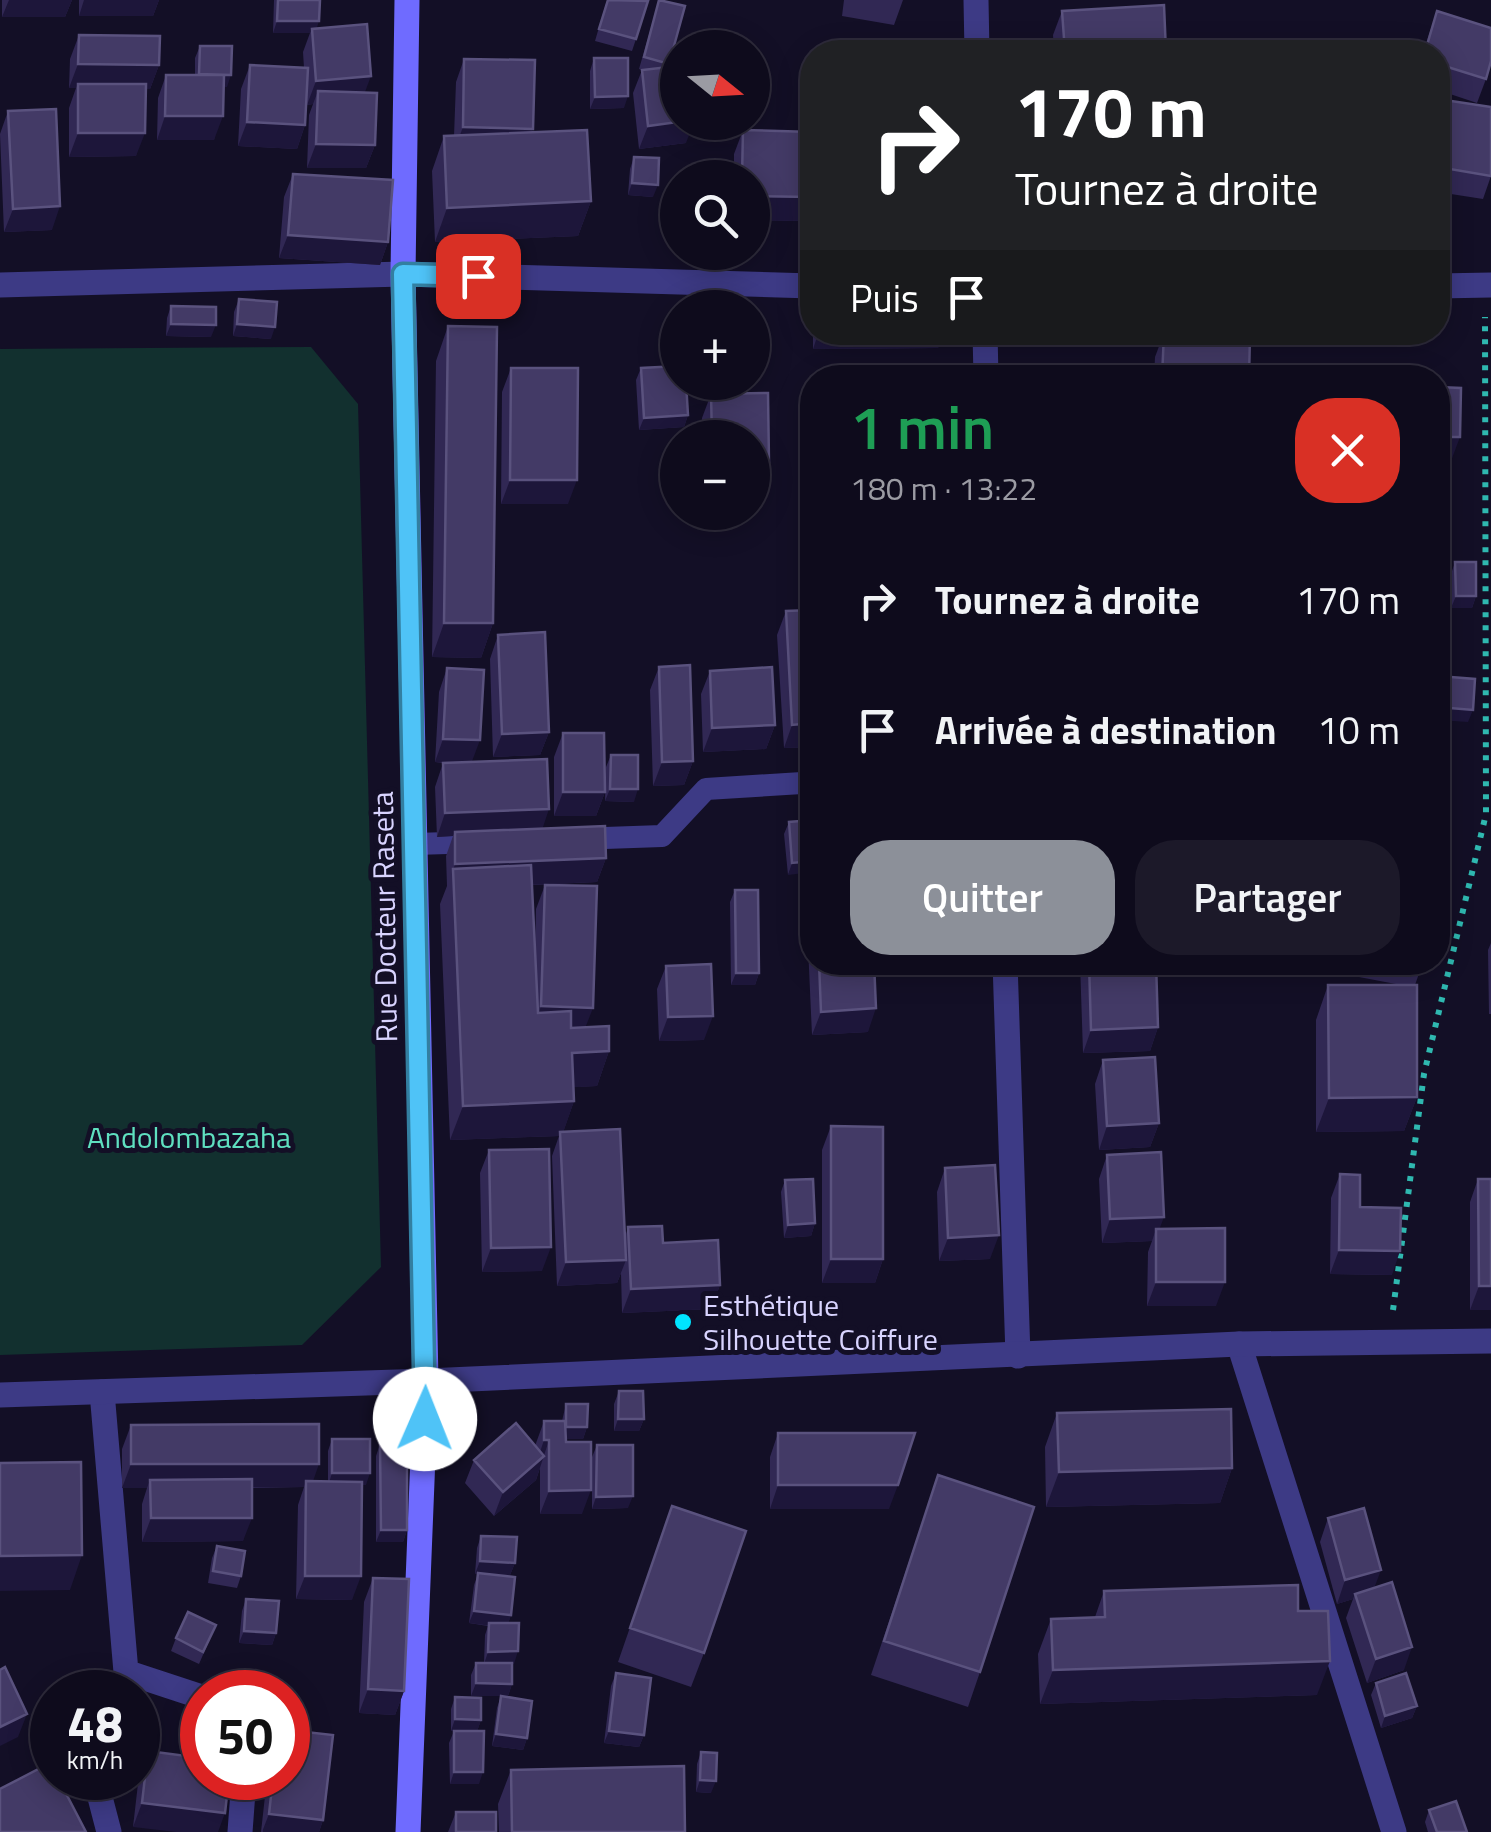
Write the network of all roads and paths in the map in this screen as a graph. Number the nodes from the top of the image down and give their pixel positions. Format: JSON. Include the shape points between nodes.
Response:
{"nodes":[{"id":1,"x":407,"y":0,"type":"edge"},
{"id":2,"x":976,"y":0,"type":"edge"},
{"id":3,"x":977,"y":40,"type":"edge"},
{"id":4,"x":403,"y":274,"type":"junction"},
{"id":5,"x":0,"y":285,"type":"edge"},
{"id":6,"x":800,"y":286,"type":"edge"},
{"id":7,"x":1450,"y":286,"type":"edge"},
{"id":8,"x":1488,"y":286,"type":"edge"},
{"id":9,"x":800,"y":782,"type":"edge"},
{"id":10,"x":548,"y":840,"type":"edge"},
{"id":11,"x":510,"y":841,"type":"edge"},
{"id":12,"x":415,"y":844,"type":"junction"},
{"id":13,"x":1450,"y":965,"type":"edge"},
{"id":14,"x":1006,"y":975,"type":"edge"},
{"id":15,"x":1448,"y":975,"type":"edge"},
{"id":16,"x":1491,"y":1341,"type":"edge"},
{"id":17,"x":1240,"y":1344,"type":"junction"},
{"id":18,"x":1389,"y":1344,"type":"junction"},
{"id":19,"x":1018,"y":1356,"type":"junction"},
{"id":20,"x":426,"y":1381,"type":"junction"},
{"id":21,"x":102,"y":1392,"type":"junction"},
{"id":22,"x":0,"y":1395,"type":"edge"},
{"id":23,"x":122,"y":1670,"type":"edge"},
{"id":24,"x":101,"y":1800,"type":"edge"},
{"id":25,"x":242,"y":1800,"type":"edge"},
{"id":26,"x":109,"y":1832,"type":"edge"},
{"id":27,"x":240,"y":1832,"type":"edge"},
{"id":28,"x":408,"y":1832,"type":"edge"},
{"id":29,"x":1394,"y":1832,"type":"edge"}],
"edges":[{"from":1,"to":4,"type":"main road","name":"Rue Docteur Raseta"},
{"from":2,"to":3,"type":"street"},
{"from":4,"to":5,"type":"street"},
{"from":4,"to":6,"type":"street"},
{"from":4,"to":12,"type":"main road","name":"Rue Docteur Raseta"},
{"from":7,"to":8,"type":"street"},
{"from":8,"to":13,"type":"path","via":[[1486,814]]},
{"from":9,"to":10,"type":"lane","via":[[706,788],[662,836]]},
{"from":11,"to":12,"type":"lane"},
{"from":12,"to":20,"type":"main road","name":"Rue Docteur Raseta"},
{"from":14,"to":19,"type":"street"},
{"from":15,"to":18,"type":"path","via":[[1424,1074]]},
{"from":16,"to":18,"type":"street"},
{"from":17,"to":18,"type":"street"},
{"from":17,"to":19,"type":"street"},
{"from":17,"to":29,"type":"street"},
{"from":19,"to":20,"type":"street"},
{"from":20,"to":21,"type":"street"},
{"from":20,"to":28,"type":"main road","name":"Rue Docteur Raseta"},
{"from":21,"to":22,"type":"street"},
{"from":21,"to":23,"type":"street"},
{"from":24,"to":26,"type":"street"},
{"from":25,"to":27,"type":"street"}]}
